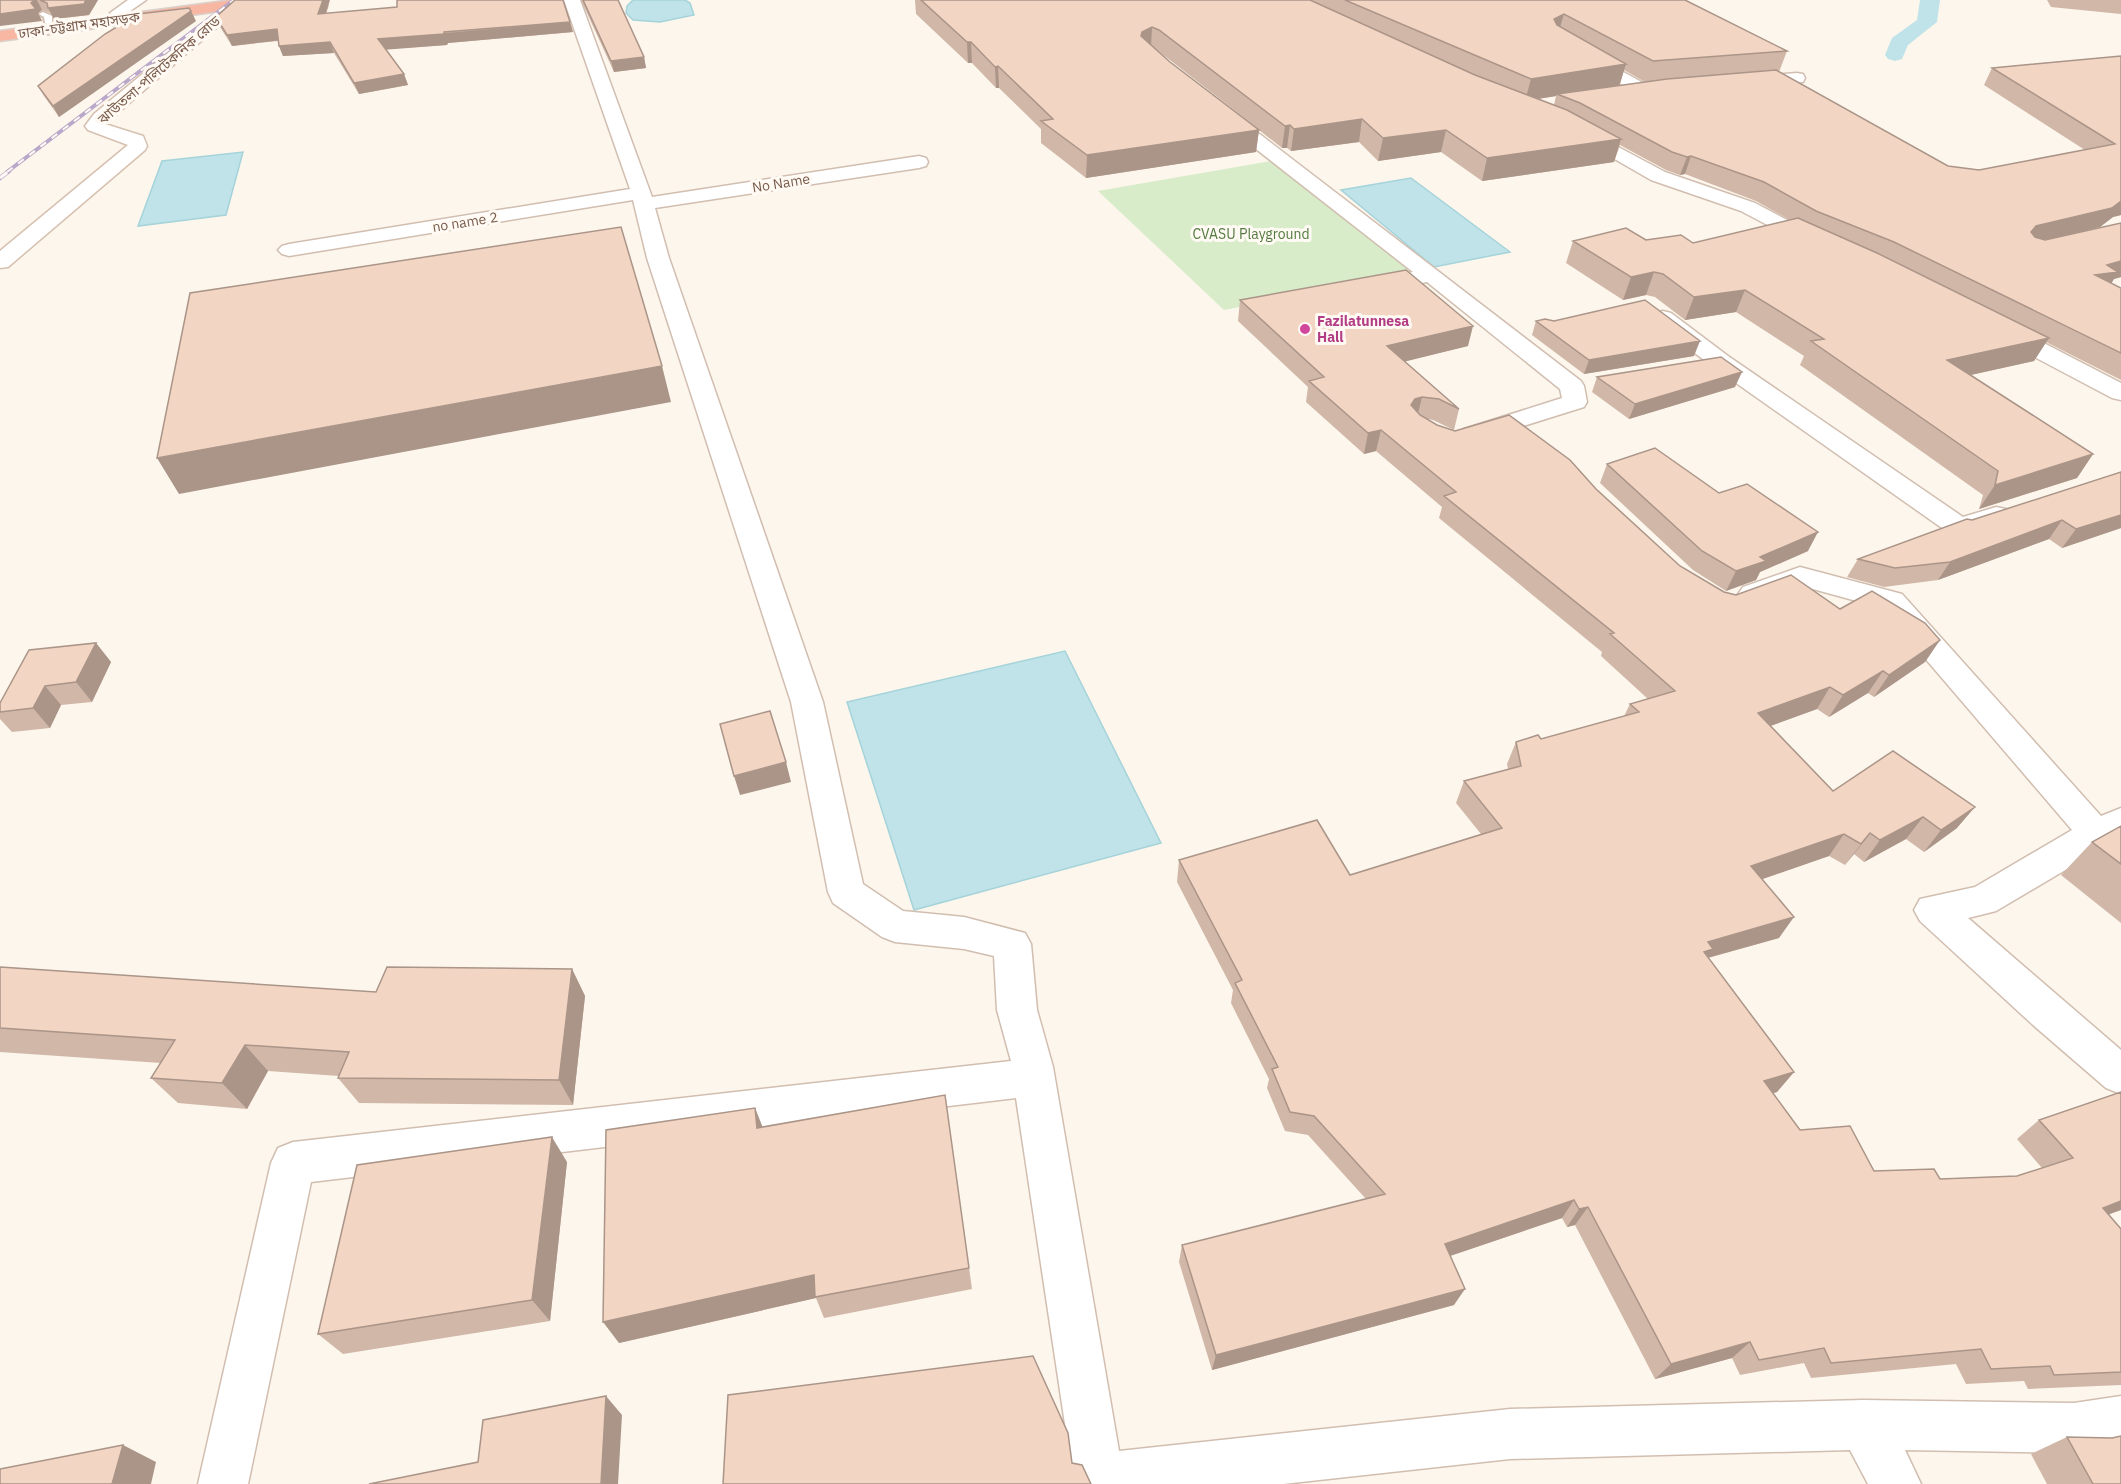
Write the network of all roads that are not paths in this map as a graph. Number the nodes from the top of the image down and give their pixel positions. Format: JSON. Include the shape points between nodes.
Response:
{"nodes":[{"id":1,"x":138,"y":0,"type":"edge"},
{"id":2,"x":265,"y":0,"type":"edge"},
{"id":3,"x":572,"y":0,"type":"edge"},
{"id":4,"x":228,"y":2,"type":"edge"},
{"id":5,"x":118,"y":13,"type":"junction"},
{"id":6,"x":0,"y":30,"type":"edge"},
{"id":7,"x":0,"y":36,"type":"edge"},
{"id":8,"x":1569,"y":47,"type":"edge"},
{"id":9,"x":1797,"y":78,"type":"dead end"},
{"id":10,"x":1734,"y":83,"type":"edge"},
{"id":11,"x":1609,"y":94,"type":"edge"},
{"id":12,"x":1204,"y":100,"type":"edge"},
{"id":13,"x":1558,"y":121,"type":"edge"},
{"id":14,"x":919,"y":162,"type":"dead end"},
{"id":15,"x":642,"y":199,"type":"junction"},
{"id":16,"x":1832,"y":249,"type":"edge"},
{"id":17,"x":289,"y":250,"type":"dead end"},
{"id":18,"x":0,"y":262,"type":"edge"},
{"id":19,"x":1431,"y":275,"type":"junction"},
{"id":20,"x":1351,"y":290,"type":"edge"},
{"id":21,"x":1646,"y":304,"type":"edge"},
{"id":22,"x":1984,"y":322,"type":"edge"},
{"id":23,"x":1720,"y":361,"type":"junction"},
{"id":24,"x":1686,"y":366,"type":"edge"},
{"id":25,"x":2121,"y":393,"type":"edge"},
{"id":26,"x":1510,"y":422,"type":"junction"},
{"id":27,"x":1449,"y":442,"type":"edge"},
{"id":28,"x":1537,"y":442,"type":"edge"},
{"id":29,"x":2024,"y":506,"type":"edge"},
{"id":30,"x":1724,"y":605,"type":"edge"},
{"id":31,"x":2109,"y":827,"type":"edge"},
{"id":32,"x":2121,"y":1075,"type":"edge"},
{"id":33,"x":1033,"y":1077,"type":"junction"},
{"id":34,"x":2121,"y":1421,"type":"edge"},
{"id":35,"x":1863,"y":1425,"type":"junction"},
{"id":36,"x":1099,"y":1482,"type":"edge"},
{"id":37,"x":223,"y":1484,"type":"edge"},
{"id":38,"x":1896,"y":1484,"type":"edge"}],
"edges":[{"from":1,"to":5,"type":"street"},
{"from":2,"to":4,"type":"highway","name":"ঢাকা-চট্টগ্রাম মহাসড়ক"},
{"from":3,"to":15,"type":"street"},
{"from":4,"to":5,"type":"highway","name":"ঢাকা-চট্টগ্রাম মহাসড়ক"},
{"from":4,"to":7,"type":"highway","name":"ঢাকা-চট্টগ্রাম মহাসড়ক"},
{"from":4,"to":18,"type":"street","name":"ঝাউতলা-পলিটেকনিক রোড","via":[[94,126],[136,140],[138,146]]},
{"from":5,"to":6,"type":"highway","name":"ঢাকা-চট্টগ্রাম মহাসড়ক","via":[[46,19]]},
{"from":8,"to":11,"type":"street","via":[[1646,89]]},
{"from":9,"to":10,"type":"street"},
{"from":12,"to":19,"type":"street"},
{"from":13,"to":16,"type":"street","via":[[1658,176],[1748,207]]},
{"from":14,"to":15,"type":"street","name":"No Name"},
{"from":15,"to":17,"type":"street","name":"no name 2"},
{"from":15,"to":33,"type":"street","via":[[658,258],[807,702],[846,892],[895,926],[964,933],[1012,944],[1017,1010]]},
{"from":19,"to":20,"type":"street"},
{"from":19,"to":26,"type":"street","via":[[1584,384],[1575,402]]},
{"from":21,"to":23,"type":"street"},
{"from":22,"to":25,"type":"street"},
{"from":23,"to":24,"type":"street"},
{"from":23,"to":29,"type":"street","via":[[1959,527]]},
{"from":26,"to":27,"type":"street"},
{"from":26,"to":28,"type":"street"},
{"from":30,"to":31,"type":"street","via":[[1800,576],[1892,601]]},
{"from":31,"to":32,"type":"street","via":[[1983,900],[1933,910]]},
{"from":33,"to":36,"type":"street"},
{"from":33,"to":37,"type":"street","via":[[294,1163]]},
{"from":34,"to":35,"type":"street","via":[[2074,1428]]},
{"from":35,"to":36,"type":"street","via":[[1510,1434]]},
{"from":35,"to":38,"type":"street"}]}
